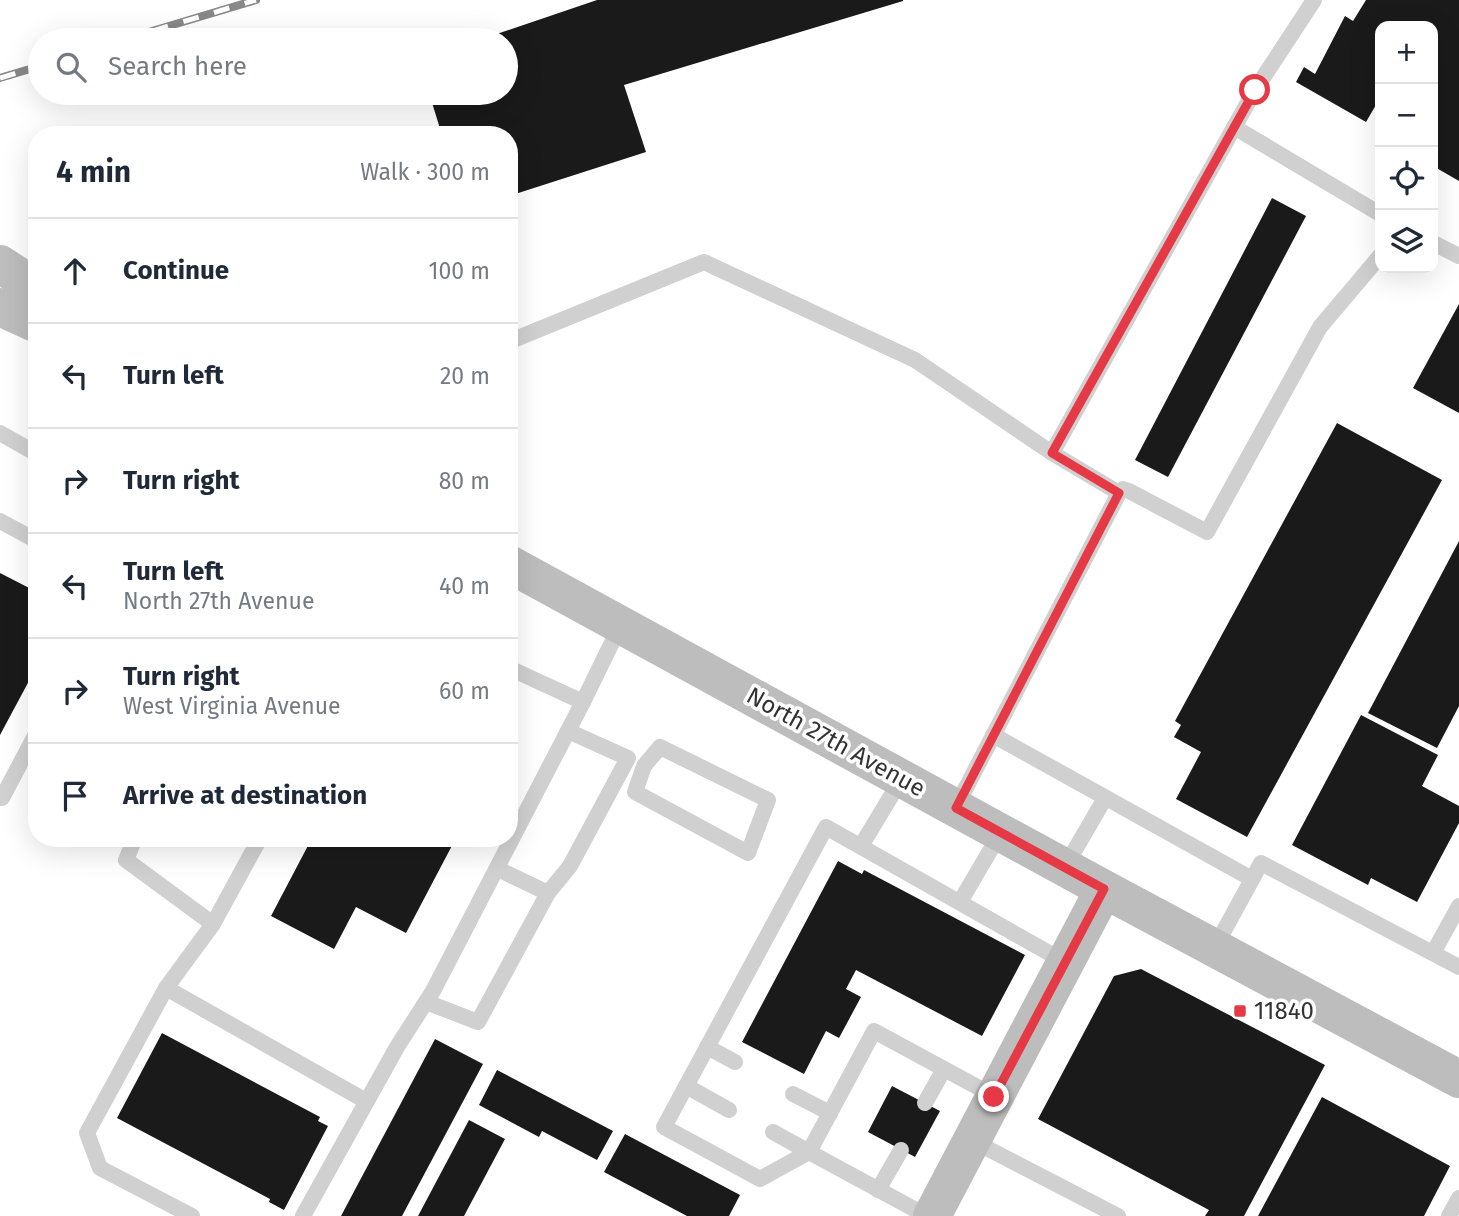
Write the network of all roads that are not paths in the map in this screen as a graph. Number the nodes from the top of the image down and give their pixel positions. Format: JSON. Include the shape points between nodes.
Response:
{"nodes":[{"id":1,"x":1314,"y":0,"type":"edge"},
{"id":2,"x":1234,"y":127,"type":"junction"},
{"id":3,"x":1375,"y":211,"type":"edge"},
{"id":4,"x":1438,"y":246,"type":"edge"},
{"id":5,"x":1459,"y":256,"type":"edge"},
{"id":6,"x":1375,"y":262,"type":"edge"},
{"id":7,"x":0,"y":264,"type":"edge"},
{"id":8,"x":28,"y":282,"type":"edge"},
{"id":9,"x":0,"y":307,"type":"edge"},
{"id":10,"x":28,"y":320,"type":"edge"},
{"id":11,"x":518,"y":338,"type":"edge"},
{"id":12,"x":0,"y":433,"type":"edge"},
{"id":13,"x":28,"y":449,"type":"edge"},
{"id":14,"x":1052,"y":453,"type":"junction"},
{"id":15,"x":1119,"y":493,"type":"junction"},
{"id":16,"x":0,"y":521,"type":"edge"},
{"id":17,"x":28,"y":536,"type":"edge"},
{"id":18,"x":518,"y":569,"type":"edge"},
{"id":19,"x":621,"y":624,"type":"junction"},
{"id":20,"x":518,"y":672,"type":"edge"},
{"id":21,"x":583,"y":702,"type":"junction"},
{"id":22,"x":568,"y":732,"type":"junction"},
{"id":23,"x":993,"y":735,"type":"junction"},
{"id":24,"x":28,"y":749,"type":"edge"},
{"id":25,"x":628,"y":758,"type":"junction"},
{"id":26,"x":644,"y":766,"type":"junction"},
{"id":27,"x":902,"y":778,"type":"junction"},
{"id":28,"x":0,"y":797,"type":"edge"},
{"id":29,"x":1105,"y":798,"type":"junction"},
{"id":30,"x":956,"y":808,"type":"junction"},
{"id":31,"x":518,"y":830,"type":"edge"},
{"id":32,"x":1001,"y":832,"type":"junction"},
{"id":33,"x":861,"y":846,"type":"junction"},
{"id":34,"x":131,"y":847,"type":"edge"},
{"id":35,"x":255,"y":847,"type":"edge"},
{"id":36,"x":509,"y":847,"type":"edge"},
{"id":37,"x":1065,"y":867,"type":"junction"},
{"id":38,"x":498,"y":869,"type":"junction"},
{"id":39,"x":1252,"y":879,"type":"junction"},
{"id":40,"x":1104,"y":889,"type":"junction"},
{"id":41,"x":548,"y":893,"type":"junction"},
{"id":42,"x":960,"y":902,"type":"junction"},
{"id":43,"x":1459,"y":906,"type":"edge"},
{"id":44,"x":213,"y":924,"type":"junction"},
{"id":45,"x":1215,"y":947,"type":"junction"},
{"id":46,"x":1433,"y":953,"type":"junction"},
{"id":47,"x":1065,"y":962,"type":"junction"},
{"id":48,"x":1459,"y":967,"type":"edge"},
{"id":49,"x":166,"y":988,"type":"junction"},
{"id":50,"x":426,"y":1002,"type":"junction"},
{"id":51,"x":707,"y":1047,"type":"junction"},
{"id":52,"x":735,"y":1062,"type":"dead end"},
{"id":53,"x":943,"y":1069,"type":"junction"},
{"id":54,"x":1459,"y":1079,"type":"edge"},
{"id":55,"x":686,"y":1086,"type":"junction"},
{"id":56,"x":793,"y":1094,"type":"dead end"},
{"id":57,"x":994,"y":1097,"type":"junction"},
{"id":58,"x":366,"y":1101,"type":"junction"},
{"id":59,"x":925,"y":1103,"type":"dead end"},
{"id":60,"x":729,"y":1110,"type":"dead end"},
{"id":61,"x":830,"y":1113,"type":"junction"},
{"id":62,"x":773,"y":1132,"type":"dead end"},
{"id":63,"x":971,"y":1140,"type":"junction"},
{"id":64,"x":901,"y":1150,"type":"dead end"},
{"id":65,"x":809,"y":1152,"type":"junction"},
{"id":66,"x":878,"y":1190,"type":"junction"},
{"id":67,"x":192,"y":1216,"type":"edge"},
{"id":68,"x":303,"y":1216,"type":"edge"},
{"id":69,"x":929,"y":1216,"type":"edge"},
{"id":70,"x":1118,"y":1216,"type":"edge"}],
"edges":[{"from":1,"to":2,"type":"lane"},
{"from":2,"to":3,"type":"lane"},
{"from":2,"to":14,"type":"lane"},
{"from":4,"to":5,"type":"lane"},
{"from":6,"to":15,"type":"lane","via":[[1320,327],[1207,532],[1129,491]]},
{"from":7,"to":8,"type":"main road"},
{"from":9,"to":10,"type":"main road"},
{"from":11,"to":14,"type":"lane","via":[[704,262],[915,359]]},
{"from":12,"to":13,"type":"lane"},
{"from":14,"to":15,"type":"lane"},
{"from":15,"to":23,"type":"lane"},
{"from":16,"to":17,"type":"lane"},
{"from":18,"to":19,"type":"main road","name":"North 27th Avenue"},
{"from":19,"to":21,"type":"lane"},
{"from":19,"to":27,"type":"main road","name":"North 27th Avenue"},
{"from":20,"to":21,"type":"lane"},
{"from":21,"to":22,"type":"lane"},
{"from":22,"to":25,"type":"lane"},
{"from":22,"to":31,"type":"lane"},
{"from":23,"to":29,"type":"lane"},
{"from":23,"to":30,"type":"lane"},
{"from":24,"to":28,"type":"lane"},
{"from":25,"to":26,"type":"lane"},
{"from":25,"to":41,"type":"lane","via":[[570,866]]},
{"from":26,"to":26,"type":"lane","via":[[635,792],[748,853],[768,800],[660,747]]},
{"from":27,"to":30,"type":"main road","name":"North 27th Avenue"},
{"from":27,"to":33,"type":"lane"},
{"from":29,"to":37,"type":"lane"},
{"from":29,"to":39,"type":"lane"},
{"from":30,"to":32,"type":"main road","name":"North 27th Avenue"},
{"from":32,"to":37,"type":"main road","name":"North 27th Avenue"},
{"from":32,"to":42,"type":"lane"},
{"from":33,"to":42,"type":"lane"},
{"from":33,"to":51,"type":"lane","via":[[826,827]]},
{"from":34,"to":44,"type":"lane","via":[[126,860]]},
{"from":35,"to":44,"type":"lane"},
{"from":36,"to":38,"type":"lane"},
{"from":37,"to":40,"type":"main road","name":"North 27th Avenue"},
{"from":38,"to":41,"type":"lane"},
{"from":38,"to":50,"type":"lane"},
{"from":39,"to":45,"type":"lane"},
{"from":39,"to":46,"type":"lane","via":[[1261,863]]},
{"from":40,"to":45,"type":"main road","name":"North 27th Avenue"},
{"from":40,"to":47,"type":"main road"},
{"from":41,"to":50,"type":"lane","via":[[478,1021]]},
{"from":42,"to":47,"type":"lane"},
{"from":43,"to":46,"type":"lane"},
{"from":44,"to":49,"type":"lane"},
{"from":45,"to":54,"type":"main road","name":"North 27th Avenue"},
{"from":46,"to":48,"type":"lane"},
{"from":47,"to":57,"type":"main road"},
{"from":49,"to":58,"type":"lane"},
{"from":49,"to":67,"type":"lane","via":[[87,1133],[100,1168]]},
{"from":50,"to":58,"type":"lane"},
{"from":51,"to":52,"type":"lane"},
{"from":51,"to":55,"type":"lane"},
{"from":53,"to":57,"type":"lane"},
{"from":53,"to":59,"type":"lane"},
{"from":53,"to":61,"type":"lane","via":[[874,1031]]},
{"from":55,"to":60,"type":"lane"},
{"from":55,"to":65,"type":"lane","via":[[664,1127],[760,1179]]},
{"from":56,"to":61,"type":"lane"},
{"from":57,"to":63,"type":"main road"},
{"from":58,"to":68,"type":"lane"},
{"from":61,"to":65,"type":"lane"},
{"from":62,"to":65,"type":"lane"},
{"from":63,"to":69,"type":"main road"},
{"from":63,"to":70,"type":"lane"},
{"from":64,"to":66,"type":"lane"},
{"from":65,"to":66,"type":"lane"},
{"from":66,"to":69,"type":"lane"}]}
